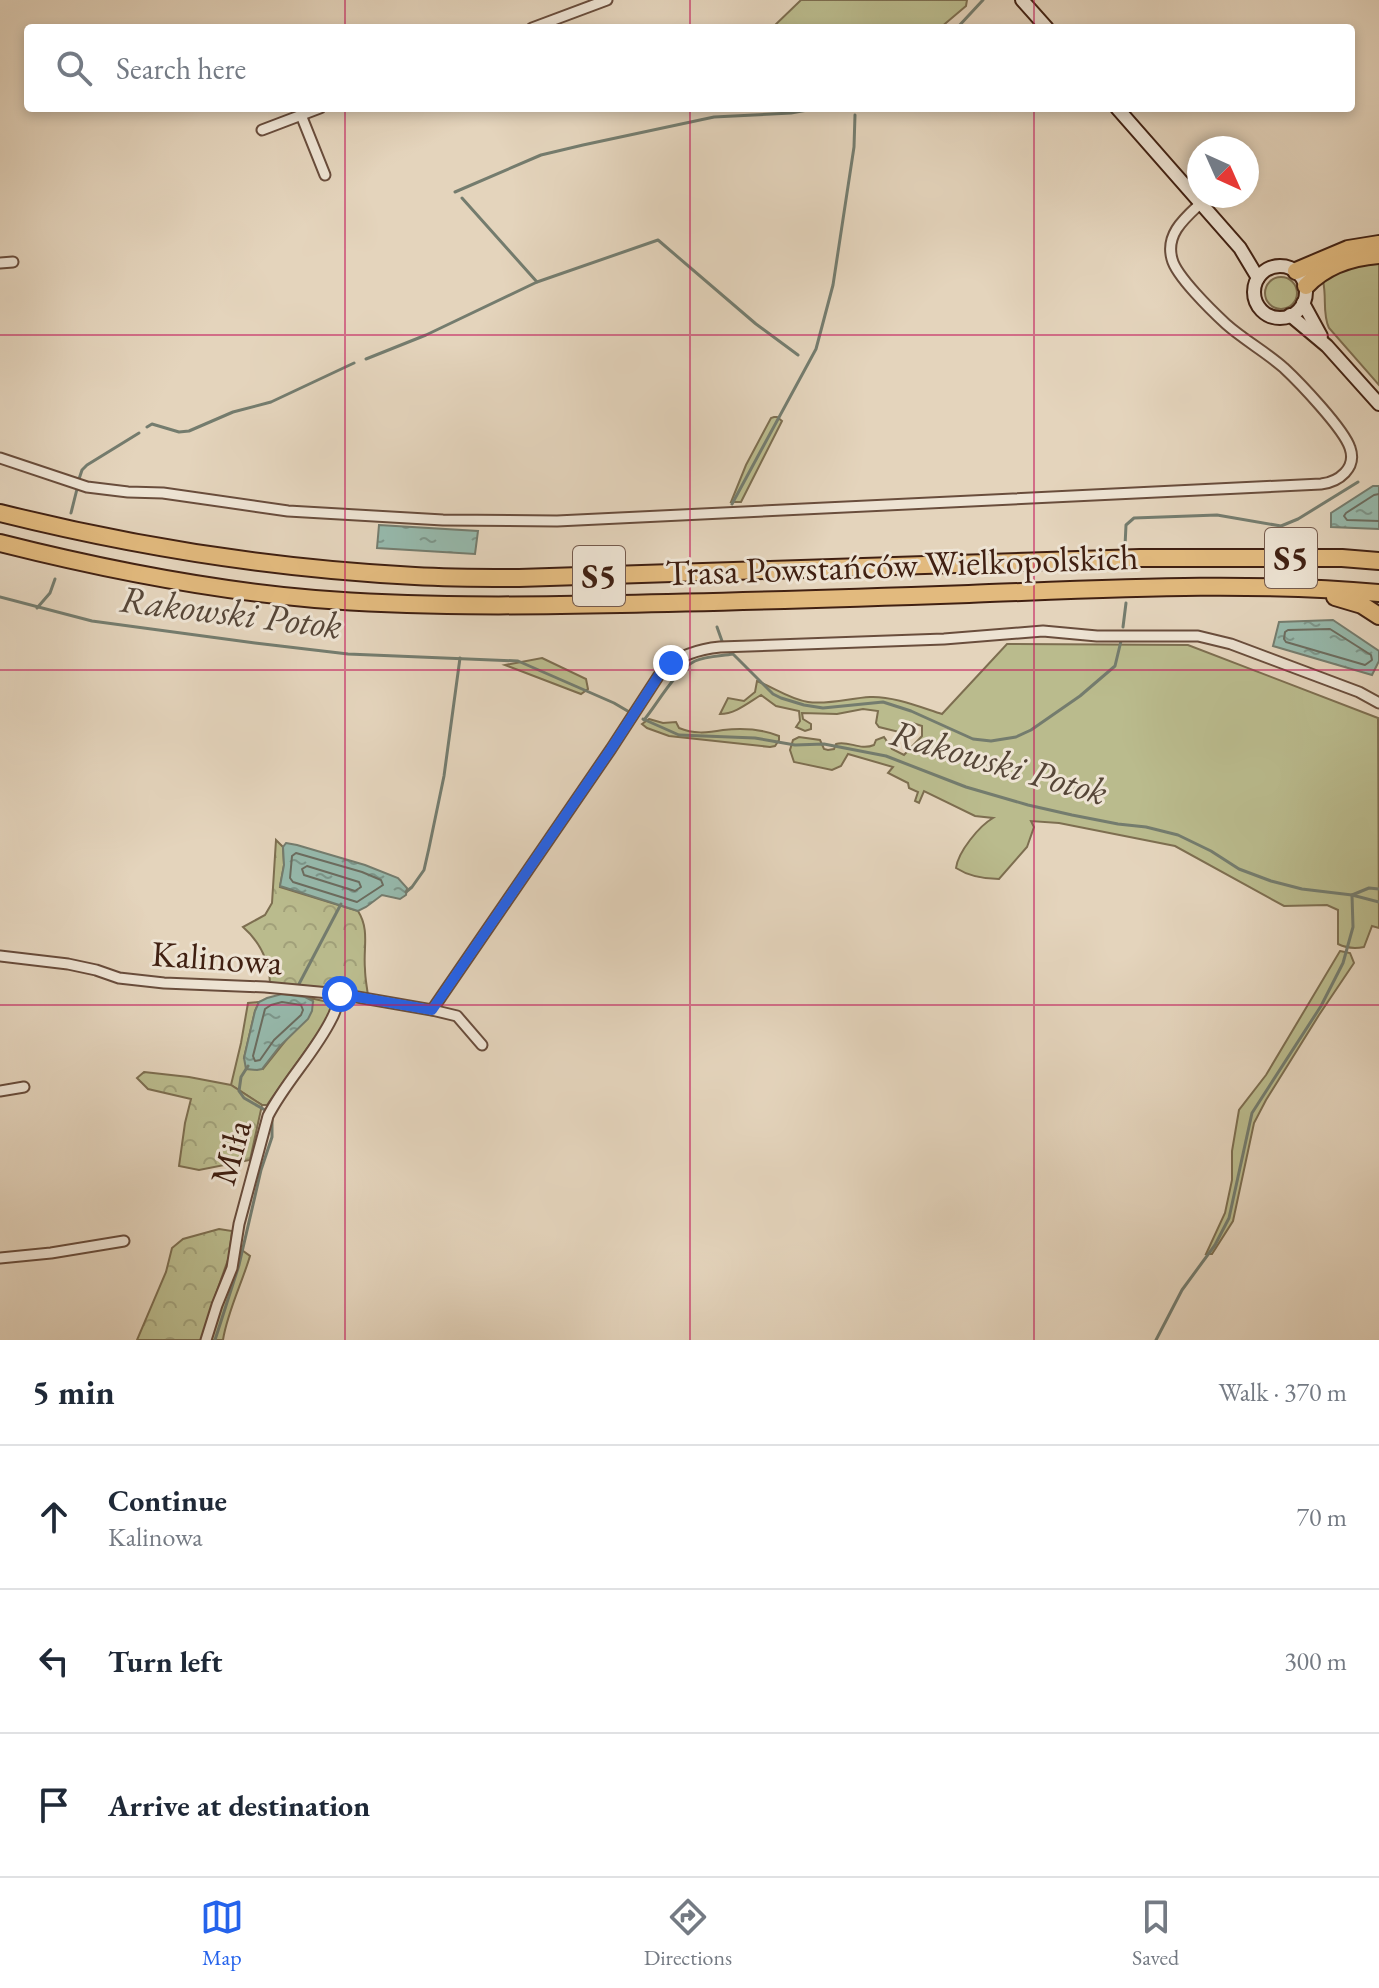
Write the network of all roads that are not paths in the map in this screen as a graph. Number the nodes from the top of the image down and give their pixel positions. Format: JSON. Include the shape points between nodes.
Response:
{"nodes":[{"id":1,"x":607,"y":0,"type":"edge"},
{"id":2,"x":1022,"y":0,"type":"edge"},
{"id":3,"x":543,"y":24,"type":"edge"},
{"id":4,"x":1043,"y":24,"type":"edge"},
{"id":5,"x":1121,"y":112,"type":"edge"},
{"id":6,"x":301,"y":113,"type":"edge"},
{"id":7,"x":262,"y":130,"type":"dead end"},
{"id":8,"x":325,"y":175,"type":"dead end"},
{"id":9,"x":1187,"y":187,"type":"edge"},
{"id":10,"x":1195,"y":208,"type":"edge"},
{"id":11,"x":1205,"y":208,"type":"edge"},
{"id":12,"x":1379,"y":244,"type":"edge"},
{"id":13,"x":1240,"y":248,"type":"junction"},
{"id":14,"x":1379,"y":255,"type":"edge"},
{"id":15,"x":13,"y":262,"type":"dead end"},
{"id":16,"x":0,"y":263,"type":"edge"},
{"id":17,"x":1271,"y":267,"type":"junction"},
{"id":18,"x":1296,"y":271,"type":"junction"},
{"id":19,"x":1258,"y":278,"type":"junction"},
{"id":20,"x":1306,"y":286,"type":"junction"},
{"id":21,"x":1303,"y":303,"type":"junction"},
{"id":22,"x":1290,"y":315,"type":"junction"},
{"id":23,"x":1327,"y":346,"type":"junction"},
{"id":24,"x":1379,"y":404,"type":"edge"},
{"id":25,"x":0,"y":458,"type":"edge"},
{"id":26,"x":0,"y":513,"type":"edge"},
{"id":27,"x":0,"y":543,"type":"edge"},
{"id":28,"x":1379,"y":561,"type":"edge"},
{"id":29,"x":1286,"y":587,"type":"junction"},
{"id":30,"x":1379,"y":593,"type":"edge"},
{"id":31,"x":1379,"y":616,"type":"edge"},
{"id":32,"x":1379,"y":703,"type":"edge"},
{"id":33,"x":0,"y":956,"type":"edge"},
{"id":34,"x":340,"y":994,"type":"junction"},
{"id":35,"x":432,"y":1010,"type":"junction"},
{"id":36,"x":482,"y":1045,"type":"dead end"},
{"id":37,"x":24,"y":1087,"type":"dead end"},
{"id":38,"x":0,"y":1091,"type":"edge"},
{"id":39,"x":124,"y":1241,"type":"dead end"},
{"id":40,"x":0,"y":1258,"type":"edge"},
{"id":41,"x":206,"y":1340,"type":"edge"}],
"edges":[{"from":1,"to":3,"type":"street"},
{"from":2,"to":4,"type":"main road"},
{"from":5,"to":9,"type":"main road"},
{"from":6,"to":7,"type":"street"},
{"from":6,"to":8,"type":"street"},
{"from":10,"to":25,"type":"street","via":[[1173,236],[1175,266],[1223,321],[1287,371],[1340,430],[1351,459],[1337,480],[557,521],[443,520],[288,511],[101,489]]},
{"from":11,"to":13,"type":"main road"},
{"from":12,"to":18,"type":"highway","via":[[1348,249]]},
{"from":13,"to":17,"type":"main road"},
{"from":13,"to":19,"type":"main road"},
{"from":14,"to":20,"type":"highway","via":[[1339,264]]},
{"from":15,"to":16,"type":"street"},
{"from":17,"to":18,"type":"main road"},
{"from":17,"to":19,"type":"main road"},
{"from":18,"to":20,"type":"main road"},
{"from":19,"to":22,"type":"main road","via":[[1254,296],[1261,310],[1276,318]]},
{"from":20,"to":21,"type":"main road"},
{"from":21,"to":22,"type":"main road"},
{"from":21,"to":23,"type":"main road"},
{"from":22,"to":23,"type":"main road"},
{"from":23,"to":24,"type":"main road"},
{"from":26,"to":28,"type":"highway","name":"Trasa Powstańców Wielkopolskich","number":"S5","via":[[223,557],[416,576],[519,578],[1140,558]]},
{"from":27,"to":29,"type":"highway","name":"Trasa Powstańców Wielkopolskich","number":"S5","via":[[218,588],[415,605]]},
{"from":29,"to":30,"type":"highway","name":"Trasa Powstańców Wielkopolskich","number":"S5"},
{"from":29,"to":31,"type":"highway","via":[[1343,598]]},
{"from":32,"to":35,"type":"street","via":[[1345,686],[1198,636],[1043,631],[720,647],[690,653],[663,669]]},
{"from":33,"to":34,"type":"street","name":"Kalinowa","via":[[68,964],[119,978]]},
{"from":34,"to":35,"type":"street","name":"Kalinowa"},
{"from":34,"to":41,"type":"street","name":"Miła","via":[[318,1043],[268,1116],[232,1268]]},
{"from":35,"to":36,"type":"street","name":"Kalinowa","via":[[457,1016]]},
{"from":37,"to":38,"type":"street"},
{"from":39,"to":40,"type":"street"}]}
